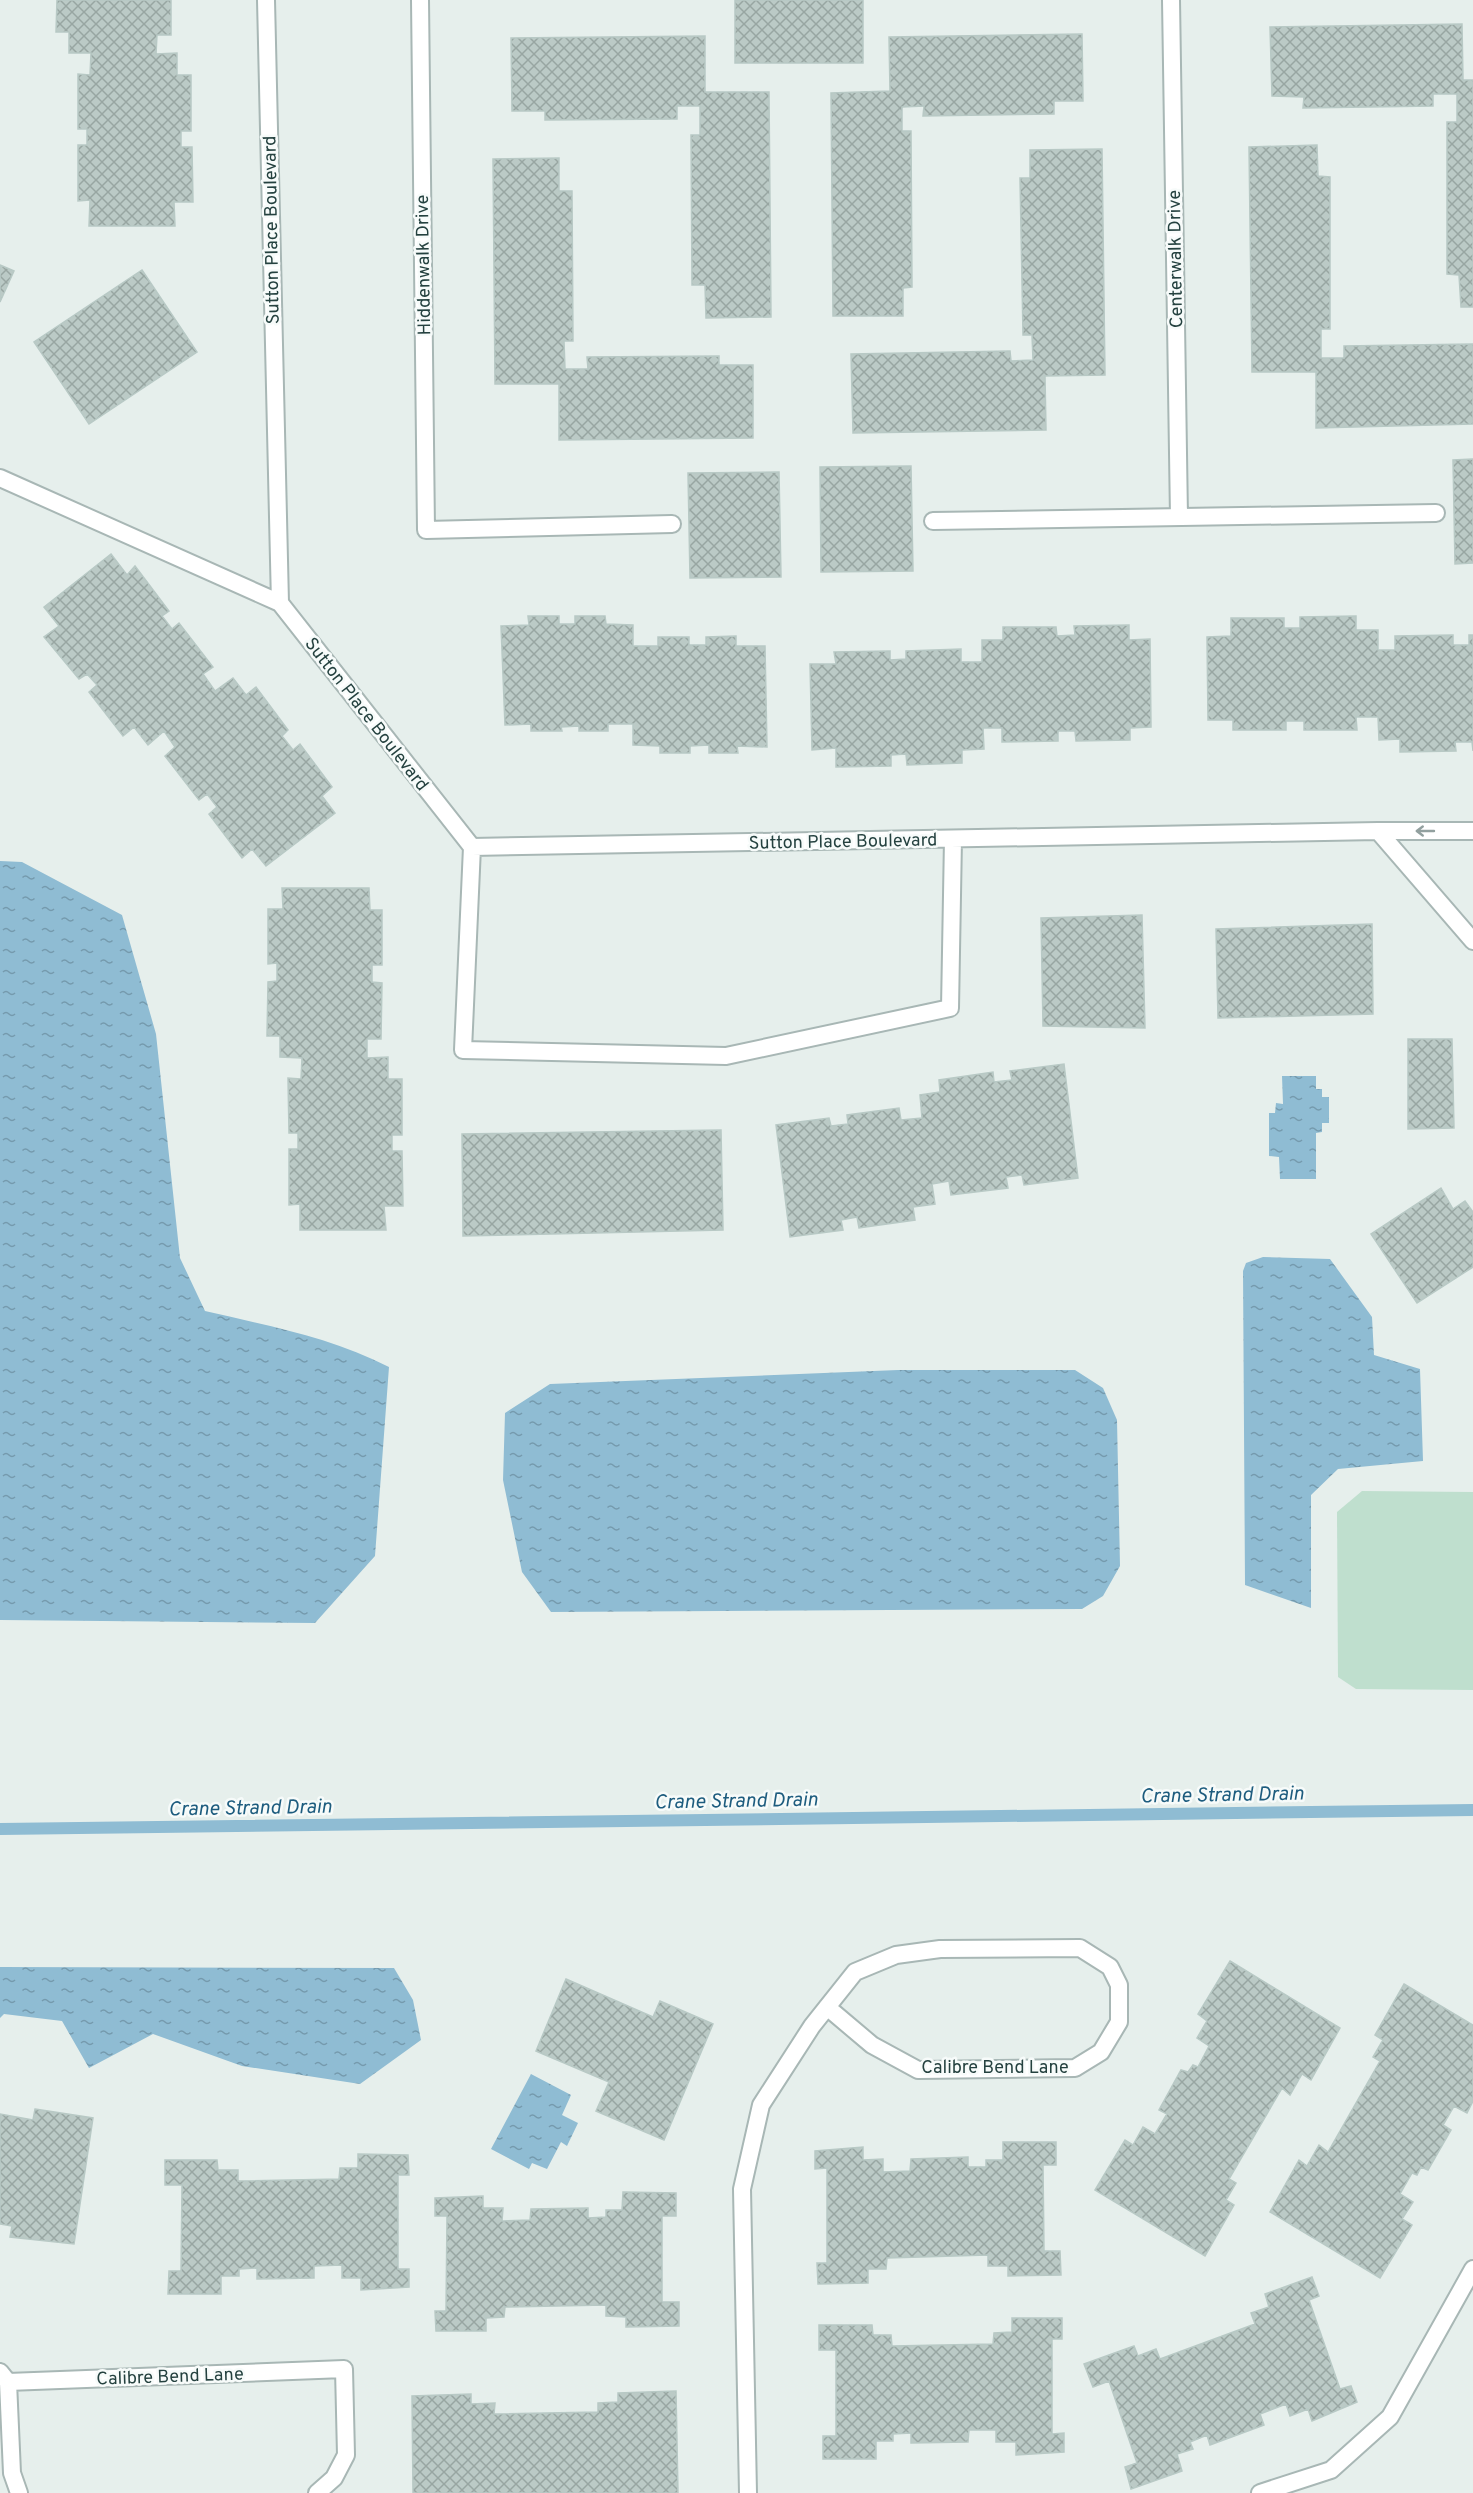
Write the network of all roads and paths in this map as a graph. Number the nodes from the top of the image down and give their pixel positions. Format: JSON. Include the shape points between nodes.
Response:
{"nodes":[{"id":1,"x":266,"y":0,"type":"edge"},
{"id":2,"x":420,"y":0,"type":"edge"},
{"id":3,"x":1171,"y":0,"type":"edge"},
{"id":4,"x":0,"y":478,"type":"edge"},
{"id":5,"x":1436,"y":513,"type":"dead end"},
{"id":6,"x":1179,"y":517,"type":"junction"},
{"id":7,"x":933,"y":522,"type":"dead end"},
{"id":8,"x":672,"y":524,"type":"dead end"},
{"id":9,"x":280,"y":603,"type":"junction"},
{"id":10,"x":1378,"y":831,"type":"junction"},
{"id":11,"x":1473,"y":831,"type":"edge"},
{"id":12,"x":953,"y":839,"type":"junction"},
{"id":13,"x":472,"y":847,"type":"junction"},
{"id":14,"x":1473,"y":941,"type":"edge"},
{"id":15,"x":827,"y":2007,"type":"junction"},
{"id":16,"x":1473,"y":2269,"type":"edge"},
{"id":17,"x":4,"y":2377,"type":"edge"},
{"id":18,"x":20,"y":2493,"type":"edge"},
{"id":19,"x":317,"y":2493,"type":"edge"},
{"id":20,"x":748,"y":2493,"type":"edge"},
{"id":21,"x":1260,"y":2493,"type":"edge"}],
"edges":[{"from":1,"to":9,"type":"lane","name":"Sutton Place Boulevard"},
{"from":2,"to":8,"type":"lane","name":"Hiddenwalk Drive","via":[[426,530]]},
{"from":3,"to":6,"type":"lane","name":"Centerwalk Drive"},
{"from":4,"to":9,"type":"lane","name":"Sutton Place Boulevard"},
{"from":5,"to":6,"type":"lane"},
{"from":6,"to":7,"type":"lane"},
{"from":9,"to":13,"type":"lane","name":"Sutton Place Boulevard"},
{"from":11,"to":10,"type":"lane","name":"Sutton Place Boulevard","one_way":true},
{"from":10,"to":12,"type":"lane","name":"Sutton Place Boulevard"},
{"from":10,"to":14,"type":"lane"},
{"from":12,"to":13,"type":"lane","name":"Sutton Place Boulevard"},
{"from":12,"to":13,"type":"lane","via":[[950,1008],[726,1056],[463,1050]]},
{"from":15,"to":15,"type":"lane","name":"Calibre Bend Lane","via":[[855,1972],[896,1955],[940,1949],[1080,1948],[1110,1967],[1119,1985],[1119,2022],[1101,2052],[1075,2068],[918,2070],[872,2045]]},
{"from":15,"to":20,"type":"lane","name":"Calibre Bend Lane","via":[[760,2105],[742,2189]]},
{"from":16,"to":21,"type":"lane","via":[[1390,2417],[1331,2470]]},
{"from":17,"to":18,"type":"lane","via":[[12,2474]]},
{"from":17,"to":19,"type":"lane","name":"Calibre Bend Lane","via":[[344,2368],[346,2455],[334,2478]]}]}
